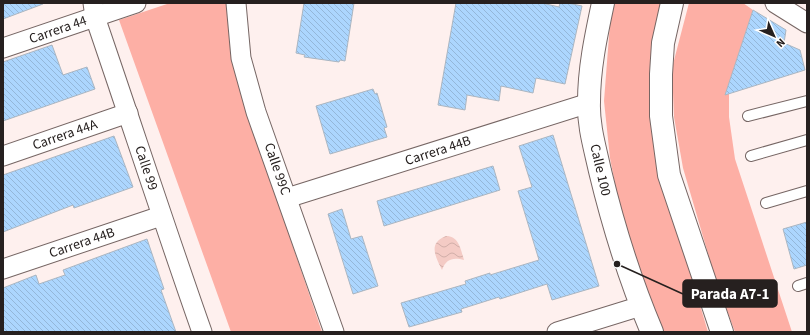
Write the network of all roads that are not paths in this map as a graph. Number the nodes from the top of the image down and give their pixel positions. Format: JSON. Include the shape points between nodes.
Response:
{"nodes":[{"id":1,"x":136,"y":3,"type":"edge"},
{"id":2,"x":236,"y":3,"type":"edge"},
{"id":3,"x":603,"y":3,"type":"edge"},
{"id":4,"x":672,"y":3,"type":"edge"},
{"id":5,"x":775,"y":3,"type":"edge"},
{"id":6,"x":94,"y":10,"type":"edge"},
{"id":7,"x":807,"y":23,"type":"edge"},
{"id":8,"x":3,"y":48,"type":"edge"},
{"id":9,"x":807,"y":101,"type":"edge"},
{"id":10,"x":589,"y":103,"type":"junction"},
{"id":11,"x":128,"y":113,"type":"junction"},
{"id":12,"x":748,"y":116,"type":"dead end"},
{"id":13,"x":807,"y":140,"type":"edge"},
{"id":14,"x":3,"y":156,"type":"edge"},
{"id":15,"x":751,"y":156,"type":"dead end"},
{"id":16,"x":807,"y":191,"type":"edge"},
{"id":17,"x":287,"y":198,"type":"junction"},
{"id":18,"x":766,"y":203,"type":"dead end"},
{"id":19,"x":161,"y":216,"type":"junction"},
{"id":20,"x":3,"y":269,"type":"edge"},
{"id":21,"x":641,"y":306,"type":"junction"},
{"id":22,"x":566,"y":331,"type":"edge"},
{"id":23,"x":202,"y":332,"type":"edge"},
{"id":24,"x":334,"y":332,"type":"edge"},
{"id":25,"x":652,"y":332,"type":"edge"},
{"id":26,"x":722,"y":332,"type":"edge"}],
"edges":[{"from":1,"to":6,"type":"street","name":"Carrera 44"},
{"from":2,"to":17,"type":"street","name":"Calle 99C","via":[[241,58],[256,112]]},
{"from":3,"to":10,"type":"street","name":"Calle 100","via":[[593,48]]},
{"from":4,"to":26,"type":"street","via":[[663,43],[661,116],[669,175]]},
{"from":5,"to":7,"type":"street"},
{"from":6,"to":8,"type":"street","name":"Carrera 44"},
{"from":6,"to":11,"type":"street","name":"Calle 99"},
{"from":9,"to":12,"type":"lane"},
{"from":10,"to":17,"type":"street","name":"Carrera 44B"},
{"from":10,"to":21,"type":"street","name":"Calle 100","via":[[593,140],[608,207]]},
{"from":11,"to":14,"type":"street","name":"Carrera 44A"},
{"from":11,"to":19,"type":"street","name":"Calle 99"},
{"from":13,"to":15,"type":"lane"},
{"from":16,"to":18,"type":"lane"},
{"from":17,"to":24,"type":"street","name":"Calle 99C"},
{"from":19,"to":20,"type":"street","name":"Carrera 44B"},
{"from":19,"to":23,"type":"street","name":"Calle 99"},
{"from":21,"to":22,"type":"street"},
{"from":21,"to":25,"type":"street","name":"Calle 100"}]}
